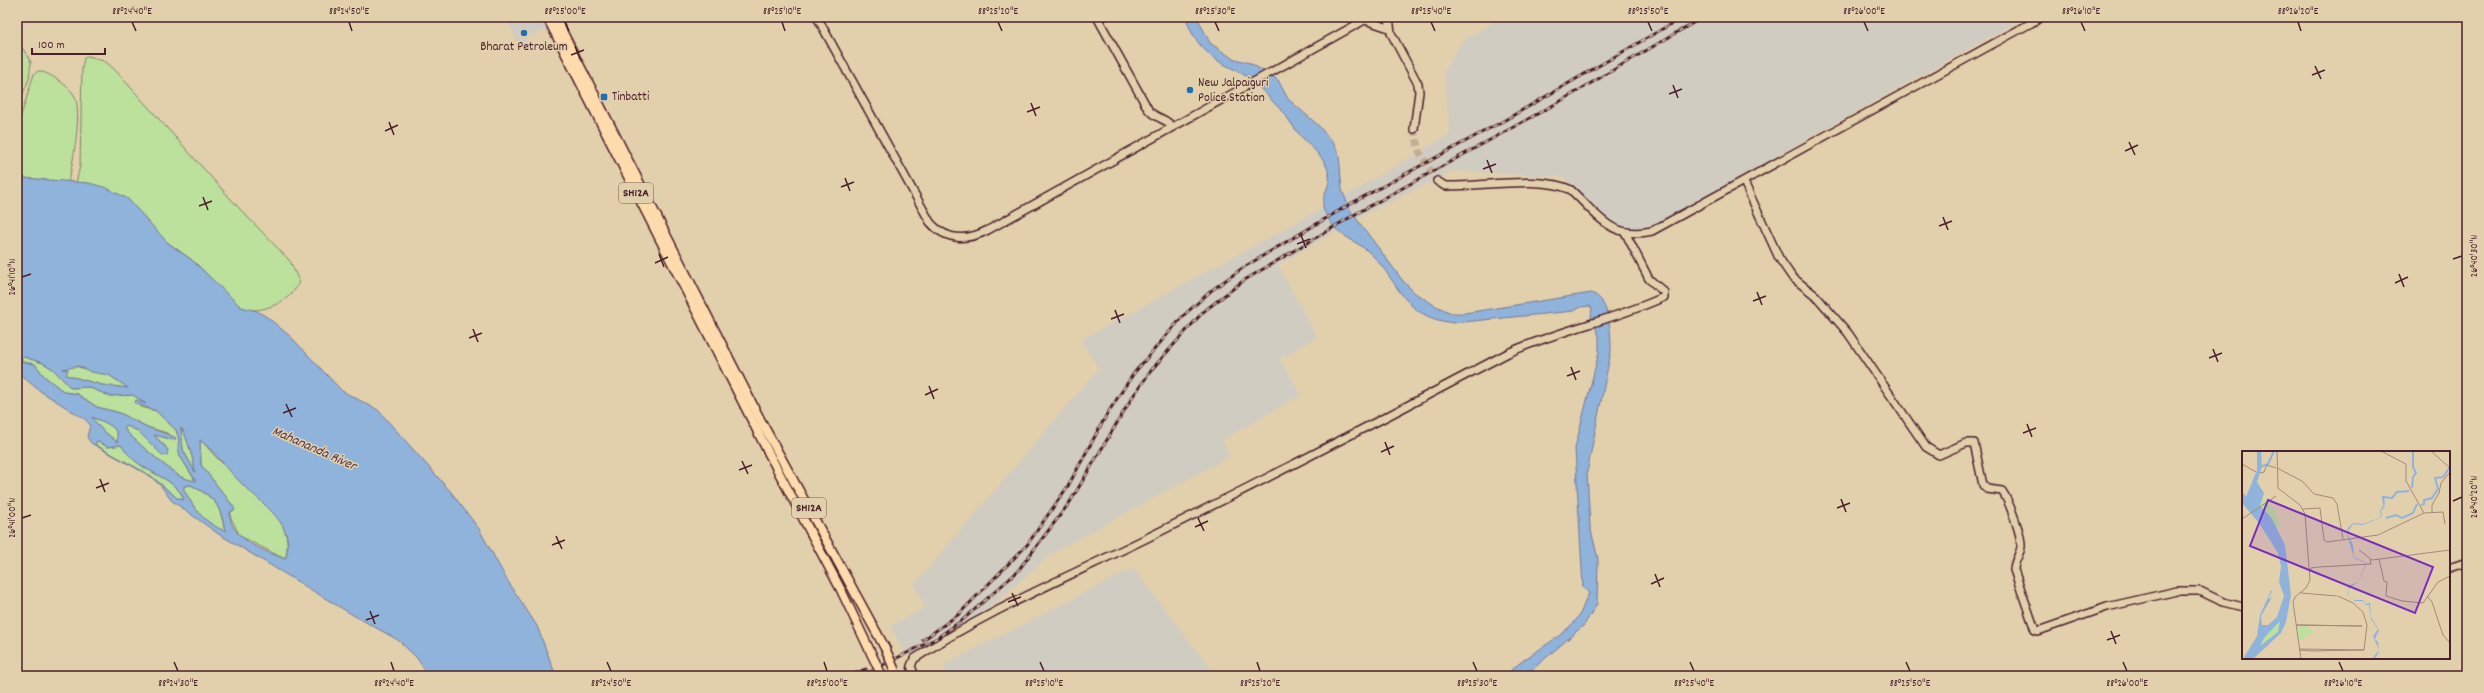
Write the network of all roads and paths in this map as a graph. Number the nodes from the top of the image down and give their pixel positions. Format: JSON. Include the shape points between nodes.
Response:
{"nodes":[{"id":1,"x":547,"y":17,"type":"edge"},
{"id":2,"x":555,"y":17,"type":"edge"},
{"id":3,"x":817,"y":17,"type":"edge"},
{"id":4,"x":1097,"y":17,"type":"edge"},
{"id":5,"x":1389,"y":17,"type":"edge"},
{"id":6,"x":2042,"y":17,"type":"edge"},
{"id":7,"x":1367,"y":18,"type":"edge"},
{"id":8,"x":1389,"y":28,"type":"junction"},
{"id":9,"x":1172,"y":128,"type":"junction"},
{"id":10,"x":1414,"y":129,"type":"tunnel mouth"},
{"id":11,"x":1744,"y":182,"type":"junction"},
{"id":12,"x":1438,"y":183,"type":"dead end"},
{"id":13,"x":1626,"y":234,"type":"junction"},
{"id":14,"x":2467,"y":562,"type":"edge"},
{"id":15,"x":2450,"y":568,"type":"edge"},
{"id":16,"x":2242,"y":607,"type":"edge"},
{"id":17,"x":897,"y":674,"type":"edge"},
{"id":18,"x":882,"y":676,"type":"edge"},
{"id":19,"x":915,"y":676,"type":"edge"}],
"edges":[{"from":1,"to":18,"type":"main road","number":"SH12A","bridge":true,"via":[[841,590]]},
{"from":2,"to":17,"type":"main road","number":"SH12A","bridge":true,"via":[[575,57],[586,70],[602,98],[623,150],[762,423]]},
{"from":3,"to":9,"type":"street","via":[[928,218],[938,229],[951,237],[967,238],[982,233]]},
{"from":4,"to":9,"type":"street","via":[[1148,109],[1153,116],[1167,121]]},
{"from":5,"to":8,"type":"street"},
{"from":6,"to":11,"type":"street"},
{"from":7,"to":8,"type":"street"},
{"from":7,"to":9,"type":"street"},
{"from":8,"to":10,"type":"street","via":[[1418,84]]},
{"from":11,"to":13,"type":"street","via":[[1659,229]]},
{"from":11,"to":16,"type":"street","via":[[1779,258],[1792,277],[1816,296],[1839,321],[1926,447],[1939,455],[1966,443],[1974,443],[1983,485],[1987,489],[2002,491],[2015,521],[2021,545],[2014,561],[2014,570],[2035,630],[2107,607],[2177,591],[2200,591],[2223,602]]},
{"from":12,"to":13,"type":"street","via":[[1538,183],[1564,186],[1615,230]]},
{"from":13,"to":19,"type":"street","via":[[1649,280],[1664,292],[1665,296],[1590,324],[1546,337],[1508,353],[1262,482],[1009,603],[914,659],[911,666]]},
{"from":14,"to":15,"type":"street"}]}
